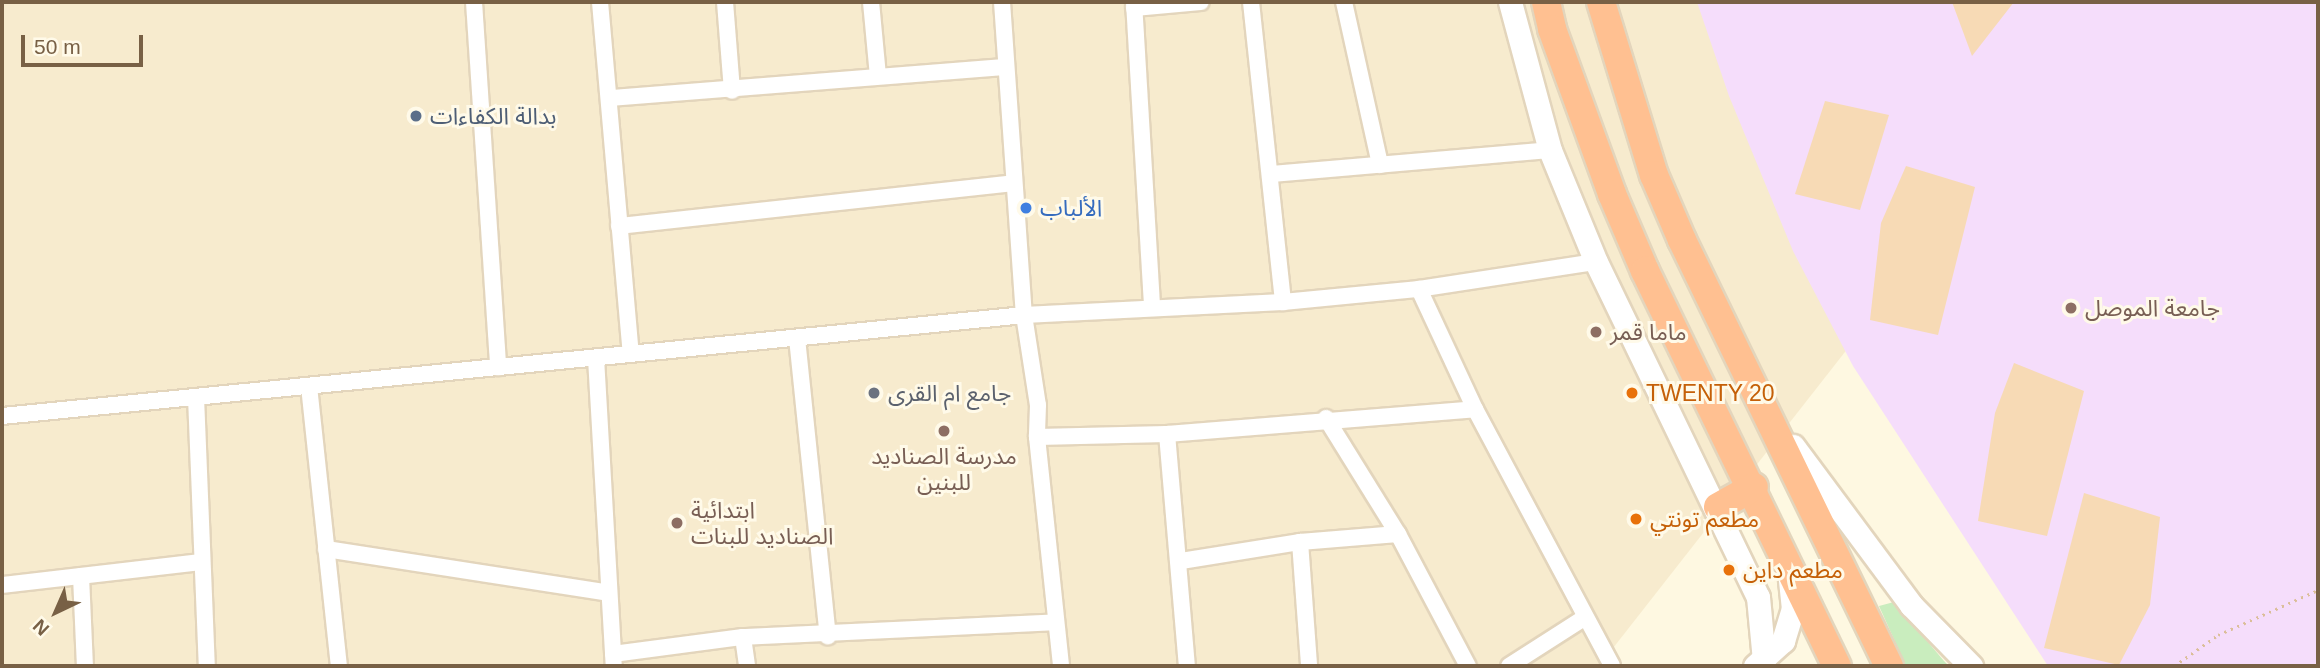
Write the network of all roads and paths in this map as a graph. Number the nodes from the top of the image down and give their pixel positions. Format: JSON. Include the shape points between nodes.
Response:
{"nodes":[{"id":1,"x":474,"y":2,"type":"edge"},
{"id":2,"x":600,"y":2,"type":"edge"},
{"id":3,"x":725,"y":2,"type":"edge"},
{"id":4,"x":871,"y":2,"type":"edge"},
{"id":5,"x":1002,"y":2,"type":"edge"},
{"id":6,"x":1201,"y":2,"type":"edge"},
{"id":7,"x":1251,"y":2,"type":"edge"},
{"id":8,"x":1344,"y":2,"type":"edge"},
{"id":9,"x":1510,"y":2,"type":"edge"},
{"id":10,"x":1546,"y":2,"type":"edge"},
{"id":11,"x":1601,"y":2,"type":"edge"},
{"id":12,"x":1134,"y":5,"type":"edge"},
{"id":13,"x":1006,"y":67,"type":"junction"},
{"id":14,"x":878,"y":76,"type":"junction"},
{"id":15,"x":732,"y":91,"type":"junction"},
{"id":16,"x":611,"y":98,"type":"junction"},
{"id":17,"x":1550,"y":150,"type":"junction"},
{"id":18,"x":1380,"y":165,"type":"junction"},
{"id":19,"x":1271,"y":174,"type":"junction"},
{"id":20,"x":1654,"y":176,"type":"junction"},
{"id":21,"x":1013,"y":183,"type":"junction"},
{"id":22,"x":1612,"y":194,"type":"junction"},
{"id":23,"x":619,"y":226,"type":"junction"},
{"id":24,"x":1596,"y":262,"type":"junction"},
{"id":25,"x":1419,"y":289,"type":"junction"},
{"id":26,"x":1283,"y":302,"type":"junction"},
{"id":27,"x":1152,"y":306,"type":"junction"},
{"id":28,"x":1024,"y":316,"type":"junction"},
{"id":29,"x":797,"y":338,"type":"junction"},
{"id":30,"x":631,"y":354,"type":"junction"},
{"id":31,"x":596,"y":358,"type":"junction"},
{"id":32,"x":498,"y":367,"type":"junction"},
{"id":33,"x":309,"y":386,"type":"junction"},
{"id":34,"x":1757,"y":390,"type":"junction"},
{"id":35,"x":196,"y":397,"type":"junction"},
{"id":36,"x":1475,"y":409,"type":"junction"},
{"id":37,"x":2,"y":416,"type":"edge"},
{"id":38,"x":1326,"y":418,"type":"junction"},
{"id":39,"x":1167,"y":434,"type":"junction"},
{"id":40,"x":1037,"y":437,"type":"junction"},
{"id":41,"x":1754,"y":487,"type":"junction"},
{"id":42,"x":1718,"y":507,"type":"junction"},
{"id":43,"x":1398,"y":534,"type":"junction"},
{"id":44,"x":1300,"y":542,"type":"junction"},
{"id":45,"x":326,"y":549,"type":"junction"},
{"id":46,"x":1181,"y":561,"type":"junction"},
{"id":47,"x":1789,"y":561,"type":"junction"},
{"id":48,"x":202,"y":562,"type":"junction"},
{"id":49,"x":81,"y":576,"type":"junction"},
{"id":50,"x":2,"y":585,"type":"edge"},
{"id":51,"x":2318,"y":590,"type":"edge"},
{"id":52,"x":610,"y":593,"type":"junction"},
{"id":53,"x":1584,"y":618,"type":"junction"},
{"id":54,"x":1056,"y":622,"type":"junction"},
{"id":55,"x":828,"y":636,"type":"junction"},
{"id":56,"x":743,"y":637,"type":"junction"},
{"id":57,"x":614,"y":660,"type":"edge"},
{"id":58,"x":1759,"y":663,"type":"edge"},
{"id":59,"x":85,"y":666,"type":"edge"},
{"id":60,"x":207,"y":666,"type":"edge"},
{"id":61,"x":339,"y":666,"type":"edge"},
{"id":62,"x":747,"y":666,"type":"edge"},
{"id":63,"x":1061,"y":666,"type":"edge"},
{"id":64,"x":1187,"y":666,"type":"edge"},
{"id":65,"x":1309,"y":666,"type":"edge"},
{"id":66,"x":1468,"y":666,"type":"edge"},
{"id":67,"x":1508,"y":666,"type":"edge"},
{"id":68,"x":1612,"y":666,"type":"edge"},
{"id":69,"x":1838,"y":666,"type":"edge"},
{"id":70,"x":1889,"y":666,"type":"edge"},
{"id":71,"x":1971,"y":666,"type":"edge"},
{"id":72,"x":2174,"y":666,"type":"edge"}],
"edges":[{"from":1,"to":32,"type":"street"},
{"from":2,"to":16,"type":"street"},
{"from":3,"to":15,"type":"street"},
{"from":4,"to":14,"type":"street"},
{"from":5,"to":13,"type":"street"},
{"from":6,"to":12,"type":"street"},
{"from":7,"to":19,"type":"street"},
{"from":8,"to":18,"type":"street"},
{"from":9,"to":17,"type":"street"},
{"from":10,"to":22,"type":"highway"},
{"from":11,"to":20,"type":"highway"},
{"from":12,"to":27,"type":"street"},
{"from":13,"to":14,"type":"street"},
{"from":13,"to":21,"type":"street"},
{"from":14,"to":15,"type":"street"},
{"from":15,"to":16,"type":"street"},
{"from":16,"to":23,"type":"street"},
{"from":17,"to":18,"type":"street"},
{"from":17,"to":24,"type":"street"},
{"from":18,"to":19,"type":"street"},
{"from":19,"to":26,"type":"street"},
{"from":20,"to":22,"type":"highway"},
{"from":20,"to":34,"type":"highway"},
{"from":21,"to":23,"type":"street"},
{"from":21,"to":28,"type":"street"},
{"from":22,"to":41,"type":"highway","via":[[1645,271]]},
{"from":23,"to":30,"type":"street"},
{"from":24,"to":25,"type":"street"},
{"from":24,"to":42,"type":"street"},
{"from":25,"to":26,"type":"street","via":[[1349,292]]},
{"from":25,"to":36,"type":"street"},
{"from":26,"to":27,"type":"street"},
{"from":27,"to":28,"type":"street"},
{"from":28,"to":29,"type":"street"},
{"from":28,"to":40,"type":"street","via":[[1038,405]]},
{"from":29,"to":30,"type":"street"},
{"from":29,"to":55,"type":"street"},
{"from":30,"to":31,"type":"street"},
{"from":31,"to":32,"type":"street"},
{"from":31,"to":52,"type":"street"},
{"from":32,"to":33,"type":"street"},
{"from":33,"to":35,"type":"street"},
{"from":33,"to":45,"type":"street"},
{"from":34,"to":70,"type":"highway"},
{"from":34,"to":71,"type":"street","via":[[1865,547],[1911,605]]},
{"from":35,"to":37,"type":"street"},
{"from":35,"to":48,"type":"street"},
{"from":36,"to":38,"type":"street"},
{"from":36,"to":53,"type":"street"},
{"from":38,"to":39,"type":"street"},
{"from":38,"to":43,"type":"street"},
{"from":39,"to":40,"type":"street"},
{"from":39,"to":46,"type":"street"},
{"from":40,"to":54,"type":"street"},
{"from":41,"to":42,"type":"highway"},
{"from":41,"to":47,"type":"highway"},
{"from":42,"to":58,"type":"street","via":[[1758,597]]},
{"from":43,"to":44,"type":"street"},
{"from":43,"to":66,"type":"street"},
{"from":44,"to":46,"type":"street"},
{"from":44,"to":65,"type":"street"},
{"from":45,"to":52,"type":"street"},
{"from":45,"to":61,"type":"street"},
{"from":46,"to":64,"type":"street"},
{"from":47,"to":58,"type":"street","via":[[1793,609],[1783,641]]},
{"from":47,"to":69,"type":"highway"},
{"from":48,"to":49,"type":"street"},
{"from":48,"to":60,"type":"street"},
{"from":49,"to":50,"type":"street"},
{"from":49,"to":59,"type":"street"},
{"from":51,"to":72,"type":"path","via":[[2218,635]]},
{"from":52,"to":57,"type":"street"},
{"from":53,"to":67,"type":"street"},
{"from":53,"to":68,"type":"street"},
{"from":54,"to":55,"type":"street"},
{"from":54,"to":63,"type":"street"},
{"from":55,"to":56,"type":"street"},
{"from":56,"to":57,"type":"street"},
{"from":56,"to":62,"type":"street"}]}
